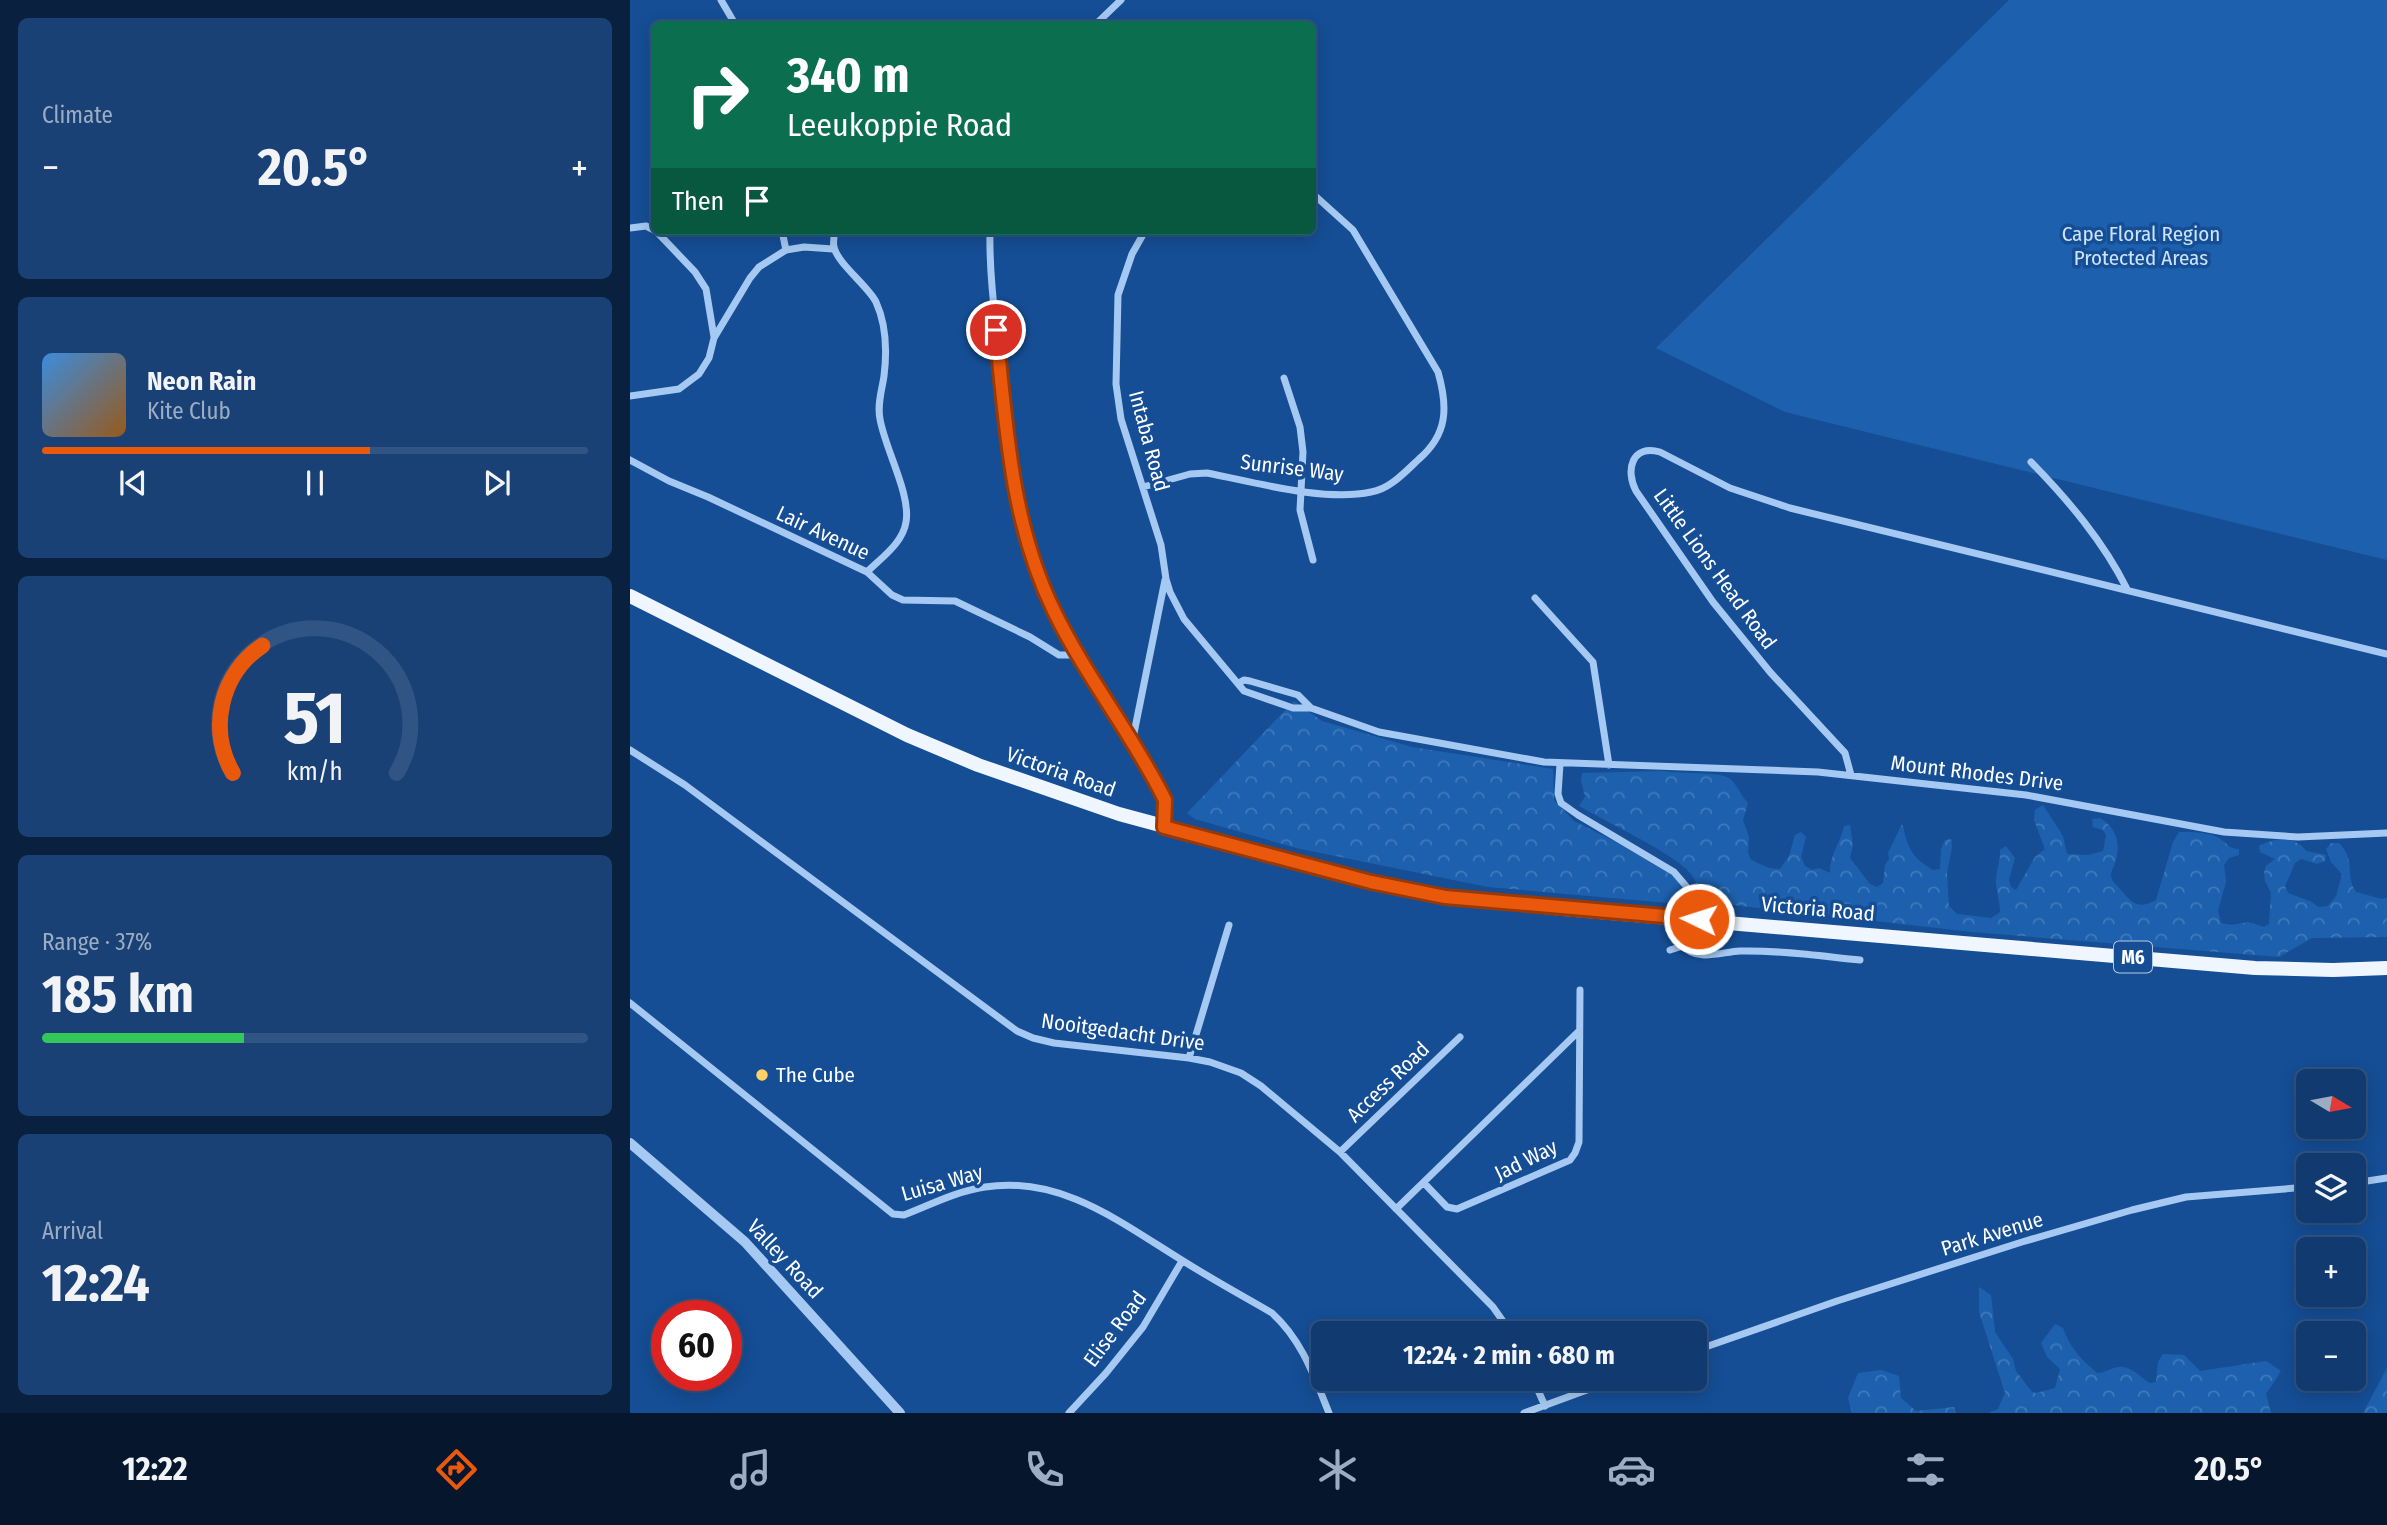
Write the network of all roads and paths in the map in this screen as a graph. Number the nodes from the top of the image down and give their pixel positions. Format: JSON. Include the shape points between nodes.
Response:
{"nodes":[{"id":1,"x":722,"y":0,"type":"edge"},
{"id":2,"x":1121,"y":0,"type":"edge"},
{"id":3,"x":733,"y":21,"type":"edge"},
{"id":4,"x":1099,"y":21,"type":"edge"},
{"id":5,"x":1316,"y":197,"type":"edge"},
{"id":6,"x":630,"y":228,"type":"edge"},
{"id":7,"x":651,"y":228,"type":"edge"},
{"id":8,"x":660,"y":235,"type":"edge"},
{"id":9,"x":783,"y":235,"type":"edge"},
{"id":10,"x":835,"y":235,"type":"edge"},
{"id":11,"x":990,"y":235,"type":"edge"},
{"id":12,"x":1143,"y":235,"type":"edge"},
{"id":13,"x":834,"y":249,"type":"junction"},
{"id":14,"x":786,"y":250,"type":"junction"},
{"id":15,"x":714,"y":338,"type":"junction"},
{"id":16,"x":1284,"y":378,"type":"dead end"},
{"id":17,"x":630,"y":396,"type":"edge"},
{"id":18,"x":630,"y":460,"type":"edge"},
{"id":19,"x":2031,"y":462,"type":"dead end"},
{"id":20,"x":1143,"y":487,"type":"junction"},
{"id":21,"x":1299,"y":490,"type":"junction"},
{"id":22,"x":1313,"y":560,"type":"dead end"},
{"id":23,"x":867,"y":572,"type":"junction"},
{"id":24,"x":1166,"y":579,"type":"junction"},
{"id":25,"x":2127,"y":589,"type":"junction"},
{"id":26,"x":630,"y":596,"type":"edge"},
{"id":27,"x":1535,"y":598,"type":"dead end"},
{"id":28,"x":2387,"y":654,"type":"edge"},
{"id":29,"x":1077,"y":655,"type":"junction"},
{"id":30,"x":1239,"y":683,"type":"junction"},
{"id":31,"x":1311,"y":708,"type":"junction"},
{"id":32,"x":1132,"y":743,"type":"junction"},
{"id":33,"x":630,"y":750,"type":"edge"},
{"id":34,"x":1560,"y":764,"type":"junction"},
{"id":35,"x":1609,"y":765,"type":"junction"},
{"id":36,"x":1851,"y":775,"type":"junction"},
{"id":37,"x":1164,"y":827,"type":"junction"},
{"id":38,"x":2387,"y":833,"type":"edge"},
{"id":39,"x":1683,"y":917,"type":"junction"},
{"id":40,"x":1229,"y":925,"type":"dead end"},
{"id":41,"x":1683,"y":946,"type":"junction"},
{"id":42,"x":1670,"y":950,"type":"dead end"},
{"id":43,"x":1860,"y":960,"type":"dead end"},
{"id":44,"x":2387,"y":968,"type":"edge"},
{"id":45,"x":1580,"y":990,"type":"dead end"},
{"id":46,"x":630,"y":1003,"type":"edge"},
{"id":47,"x":1578,"y":1032,"type":"junction"},
{"id":48,"x":1460,"y":1037,"type":"dead end"},
{"id":49,"x":1189,"y":1058,"type":"junction"},
{"id":50,"x":630,"y":1143,"type":"edge"},
{"id":51,"x":1340,"y":1152,"type":"junction"},
{"id":52,"x":2387,"y":1178,"type":"edge"},
{"id":53,"x":2366,"y":1181,"type":"edge"},
{"id":54,"x":1424,"y":1183,"type":"junction"},
{"id":55,"x":2296,"y":1188,"type":"edge"},
{"id":56,"x":1396,"y":1209,"type":"junction"},
{"id":57,"x":1182,"y":1261,"type":"junction"},
{"id":58,"x":1502,"y":1321,"type":"edge"},
{"id":59,"x":1707,"y":1347,"type":"edge"},
{"id":60,"x":1538,"y":1391,"type":"edge"},
{"id":61,"x":1585,"y":1391,"type":"edge"},
{"id":62,"x":1545,"y":1406,"type":"junction"},
{"id":63,"x":900,"y":1413,"type":"edge"},
{"id":64,"x":1069,"y":1413,"type":"edge"},
{"id":65,"x":1329,"y":1413,"type":"edge"},
{"id":66,"x":1524,"y":1413,"type":"edge"}],
"edges":[{"from":1,"to":3,"type":"street"},
{"from":2,"to":4,"type":"street"},
{"from":5,"to":21,"type":"street","name":"Sunrise Way","via":[[1353,229],[1438,372],[1445,398],[1441,428],[1432,448],[1390,484],[1372,492]]},
{"from":6,"to":7,"type":"street"},
{"from":8,"to":15,"type":"street","via":[[706,289]]},
{"from":9,"to":14,"type":"street"},
{"from":10,"to":13,"type":"street"},
{"from":11,"to":29,"type":"street","via":[[990,276],[1016,494],[1045,590]]},
{"from":12,"to":20,"type":"street","name":"Intaba Road","via":[[1118,295],[1116,384],[1121,419]]},
{"from":13,"to":14,"type":"street"},
{"from":13,"to":23,"type":"street","via":[[873,295],[879,312],[885,350],[880,420],[906,507],[901,537]]},
{"from":14,"to":15,"type":"street","via":[[759,267]]},
{"from":15,"to":17,"type":"street","via":[[706,365],[690,383],[679,389]]},
{"from":16,"to":21,"type":"street","via":[[1300,427]]},
{"from":18,"to":23,"type":"street","name":"Lair Avenue"},
{"from":19,"to":25,"type":"street","via":[[2107,551]]},
{"from":20,"to":21,"type":"street","name":"Sunrise Way","via":[[1207,474]]},
{"from":20,"to":24,"type":"street","name":"Intaba Road"},
{"from":21,"to":22,"type":"street"},
{"from":23,"to":29,"type":"street","name":"Lair Avenue","via":[[903,600],[955,601],[1059,655]]},
{"from":24,"to":30,"type":"street","name":"Intaba Road","via":[[1184,619]]},
{"from":24,"to":32,"type":"street","name":"Intaba Road"},
{"from":25,"to":28,"type":"street"},
{"from":25,"to":36,"type":"street","name":"Little Lions Head Road","via":[[1790,508],[1730,488],[1653,450],[1642,453],[1630,470],[1636,491],[1713,602],[1845,753]]},
{"from":26,"to":37,"type":"main road","name":"Victoria Road","number":"M6","via":[[907,735],[1010,777]]},
{"from":27,"to":35,"type":"street","via":[[1593,663]]},
{"from":29,"to":32,"type":"street"},
{"from":30,"to":31,"type":"street","name":"Intaba Road","via":[[1244,691],[1260,698]]},
{"from":30,"to":31,"type":"street","via":[[1250,681],[1298,695]]},
{"from":31,"to":34,"type":"street","name":"Mount Rhodes Drive","via":[[1389,735]]},
{"from":32,"to":37,"type":"street","via":[[1165,800]]},
{"from":33,"to":49,"type":"street","name":"Nooitgedacht Drive","via":[[676,778],[1017,1031],[1054,1043]]},
{"from":34,"to":35,"type":"street","name":"Mount Rhodes Drive"},
{"from":34,"to":39,"type":"street","via":[[1561,803],[1680,878],[1687,892]]},
{"from":35,"to":36,"type":"street","name":"Mount Rhodes Drive"},
{"from":36,"to":38,"type":"street","name":"Mount Rhodes Drive","via":[[2026,795],[2224,832],[2298,837]]},
{"from":37,"to":39,"type":"main road","name":"Victoria Road","number":"M6","via":[[1445,897]]},
{"from":39,"to":41,"type":"street"},
{"from":39,"to":44,"type":"main road","name":"Victoria Road","number":"M6","via":[[2255,968]]},
{"from":40,"to":49,"type":"street"},
{"from":41,"to":42,"type":"street"},
{"from":41,"to":43,"type":"street","via":[[1705,955],[1743,951]]},
{"from":45,"to":47,"type":"street","name":"Jad Way"},
{"from":46,"to":57,"type":"street","name":"Luisa Way","via":[[887,1211],[904,1215],[985,1187],[1052,1191],[1095,1206]]},
{"from":47,"to":54,"type":"street"},
{"from":47,"to":54,"type":"street","name":"Jad Way","via":[[1578,1142],[1570,1160],[1457,1209],[1447,1207]]},
{"from":48,"to":51,"type":"street","name":"Access Road"},
{"from":49,"to":51,"type":"street","name":"Nooitgedacht Drive","via":[[1241,1073]]},
{"from":50,"to":63,"type":"street","name":"Valley Road","via":[[745,1242]]},
{"from":51,"to":56,"type":"street","name":"Nooitgedacht Drive"},
{"from":52,"to":53,"type":"street"},
{"from":54,"to":56,"type":"street"},
{"from":55,"to":59,"type":"street","name":"Park Avenue","via":[[2186,1197],[2132,1210],[1836,1301]]},
{"from":56,"to":58,"type":"street","name":"Nooitgedacht Drive"},
{"from":57,"to":64,"type":"street","name":"Elise Road","via":[[1137,1335]]},
{"from":57,"to":65,"type":"street","name":"Luisa Way","via":[[1285,1325],[1306,1356]]},
{"from":60,"to":62,"type":"street"},
{"from":61,"to":62,"type":"street"},
{"from":62,"to":66,"type":"street"}]}
